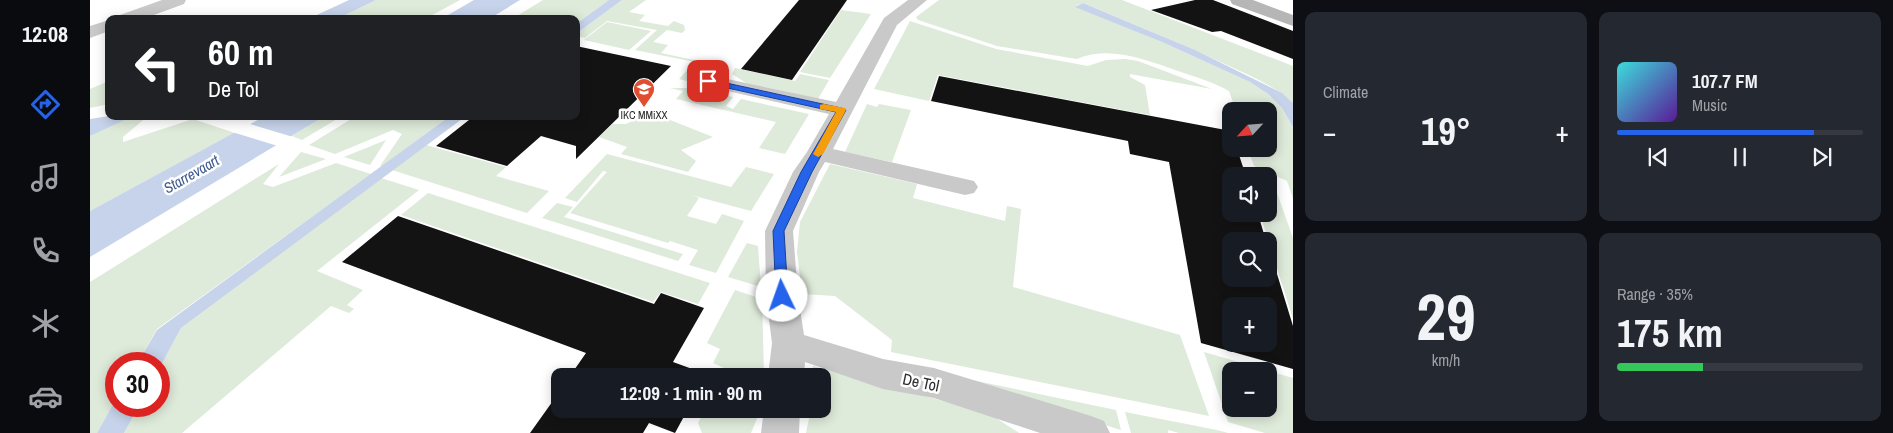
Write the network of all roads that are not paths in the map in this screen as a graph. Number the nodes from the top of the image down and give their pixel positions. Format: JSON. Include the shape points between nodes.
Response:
{"nodes":[{"id":1,"x":178,"y":0,"type":"edge"},
{"id":2,"x":918,"y":0,"type":"edge"},
{"id":3,"x":1238,"y":0,"type":"edge"},
{"id":4,"x":137,"y":15,"type":"edge"},
{"id":5,"x":1293,"y":21,"type":"edge"},
{"id":6,"x":105,"y":26,"type":"edge"},
{"id":7,"x":90,"y":32,"type":"edge"},
{"id":8,"x":708,"y":81,"type":"dead end"},
{"id":9,"x":841,"y":110,"type":"junction"},
{"id":10,"x":819,"y":153,"type":"junction"},
{"id":11,"x":965,"y":187,"type":"dead end"},
{"id":12,"x":787,"y":360,"type":"edge"},
{"id":13,"x":781,"y":418,"type":"edge"},
{"id":14,"x":1053,"y":427,"type":"edge"},
{"id":15,"x":780,"y":433,"type":"edge"},
{"id":16,"x":1091,"y":433,"type":"edge"}],
"edges":[{"from":1,"to":4,"type":"street"},
{"from":2,"to":9,"type":"street","name":"De Tol","via":[[890,22]]},
{"from":3,"to":5,"type":"street"},
{"from":6,"to":7,"type":"street"},
{"from":8,"to":9,"type":"street"},
{"from":9,"to":10,"type":"street","name":"De Tol"},
{"from":10,"to":11,"type":"street"},
{"from":10,"to":12,"type":"street","name":"De Tol","via":[[806,172],[778,231]]},
{"from":12,"to":14,"type":"street","name":"De Tol","via":[[934,383]]},
{"from":13,"to":15,"type":"street"},
{"from":14,"to":16,"type":"street","name":"De Tol"}]}
